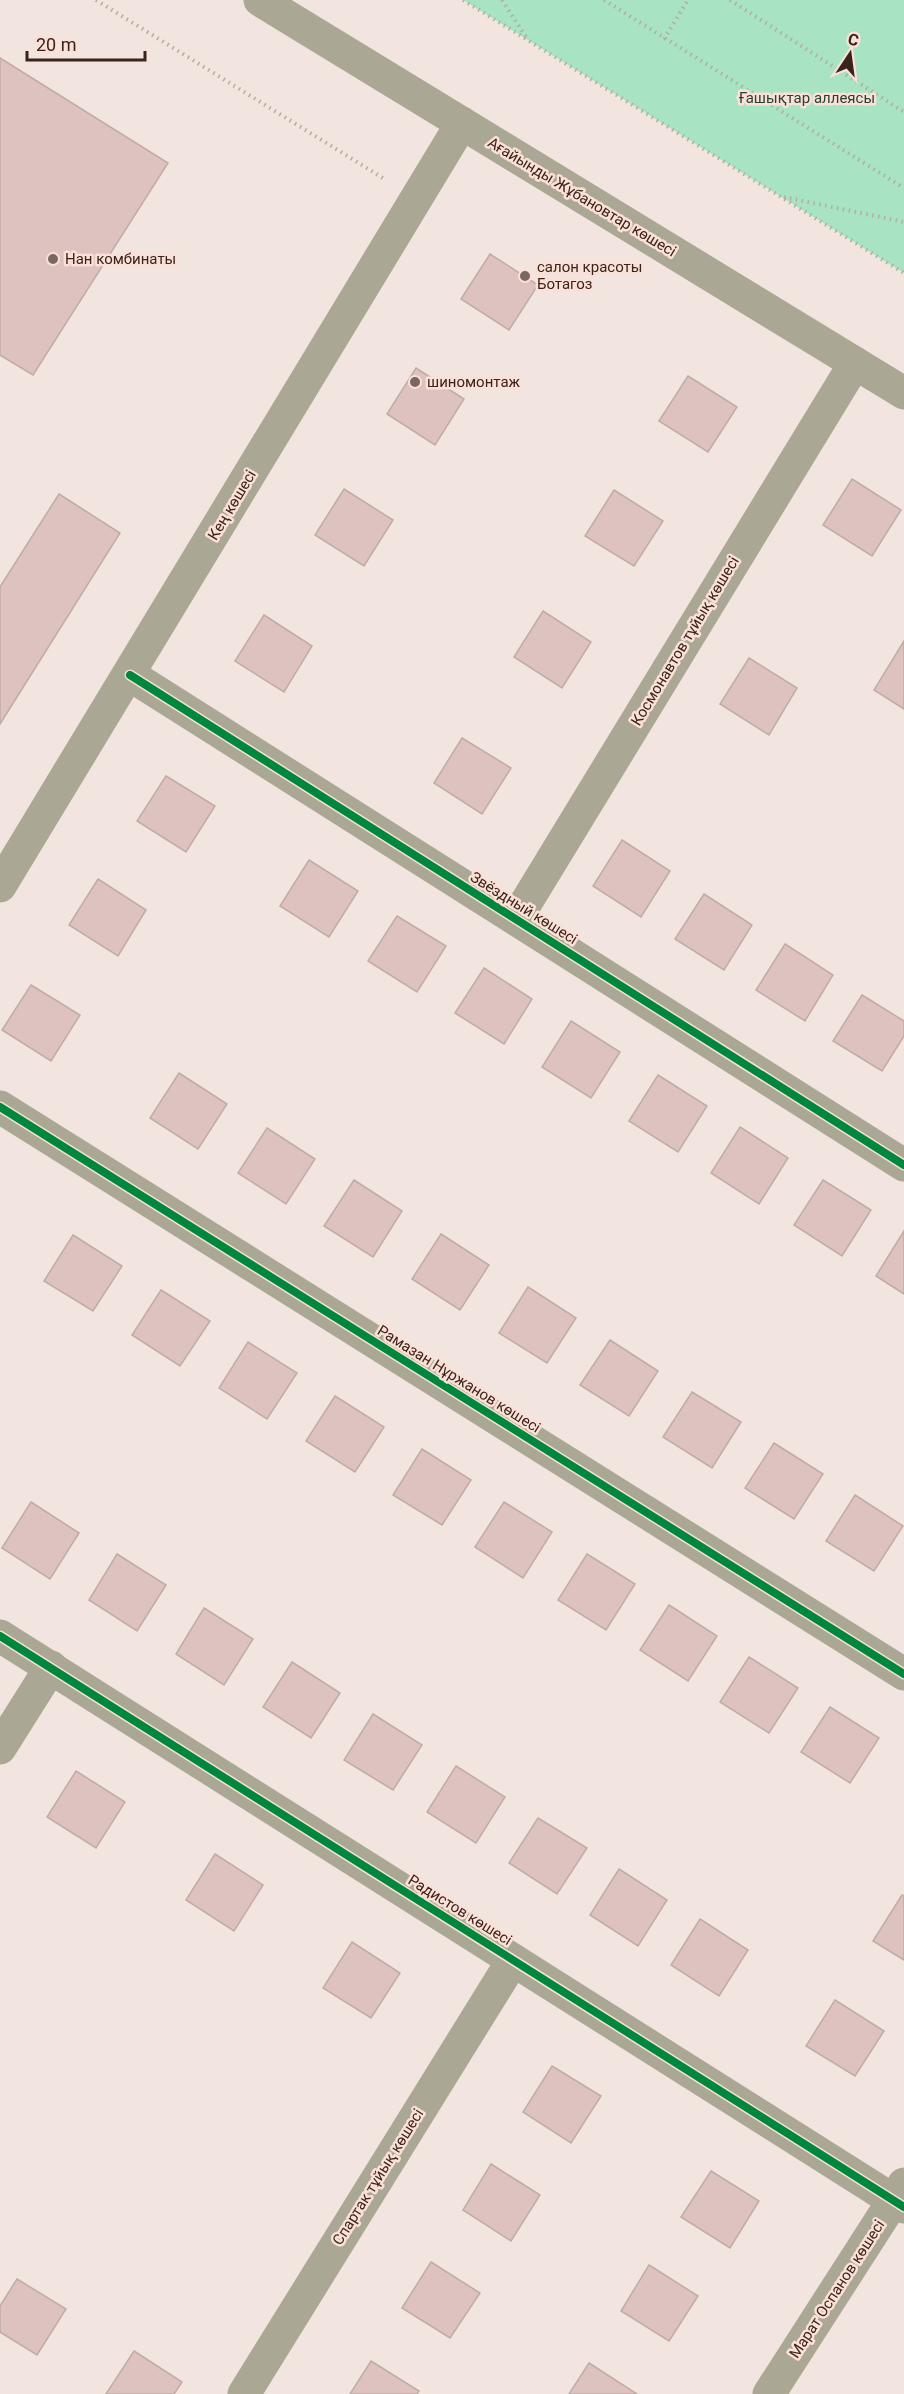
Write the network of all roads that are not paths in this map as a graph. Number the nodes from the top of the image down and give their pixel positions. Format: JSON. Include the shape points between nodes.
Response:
{"nodes":[{"id":1,"x":260,"y":0,"type":"edge"},
{"id":2,"x":462,"y":123,"type":"junction"},
{"id":3,"x":855,"y":363,"type":"junction"},
{"id":4,"x":904,"y":393,"type":"edge"},
{"id":5,"x":130,"y":675,"type":"junction"},
{"id":6,"x":0,"y":886,"type":"edge"},
{"id":7,"x":516,"y":919,"type":"junction"},
{"id":8,"x":0,"y":1107,"type":"edge"},
{"id":9,"x":904,"y":1165,"type":"edge"},
{"id":10,"x":0,"y":1636,"type":"edge"},
{"id":11,"x":51,"y":1667,"type":"junction"},
{"id":12,"x":904,"y":1674,"type":"edge"},
{"id":13,"x":0,"y":1748,"type":"edge"},
{"id":14,"x":513,"y":1960,"type":"junction"},
{"id":15,"x":901,"y":2197,"type":"edge"},
{"id":16,"x":243,"y":2394,"type":"edge"},
{"id":17,"x":769,"y":2394,"type":"edge"}],
"edges":[{"from":1,"to":2,"type":"street","name":"Ағайынды Жұбановтар көшесі"},
{"from":2,"to":3,"type":"street","name":"Ағайынды Жұбановтар көшесі"},
{"from":2,"to":5,"type":"street","name":"Кең көшесі"},
{"from":3,"to":4,"type":"street","name":"Ағайынды Жұбановтар көшесі"},
{"from":3,"to":7,"type":"street","name":"Космонавтов тұйық көшесі"},
{"from":5,"to":6,"type":"street","name":"Кең көшесі"},
{"from":5,"to":7,"type":"street","name":"Звёздный көшесі"},
{"from":7,"to":9,"type":"street","name":"Звёздный көшесі"},
{"from":8,"to":12,"type":"street","name":"Рамазан Нұржанов көшесі"},
{"from":10,"to":11,"type":"street","name":"Радистов көшесі"},
{"from":11,"to":13,"type":"street"},
{"from":11,"to":14,"type":"street","name":"Радистов көшесі"},
{"from":14,"to":15,"type":"street","name":"Радистов көшесі"},
{"from":14,"to":16,"type":"street","name":"Спартак тұйық көшесі"},
{"from":15,"to":17,"type":"street","name":"Марат Оспанов көшесі"}]}
